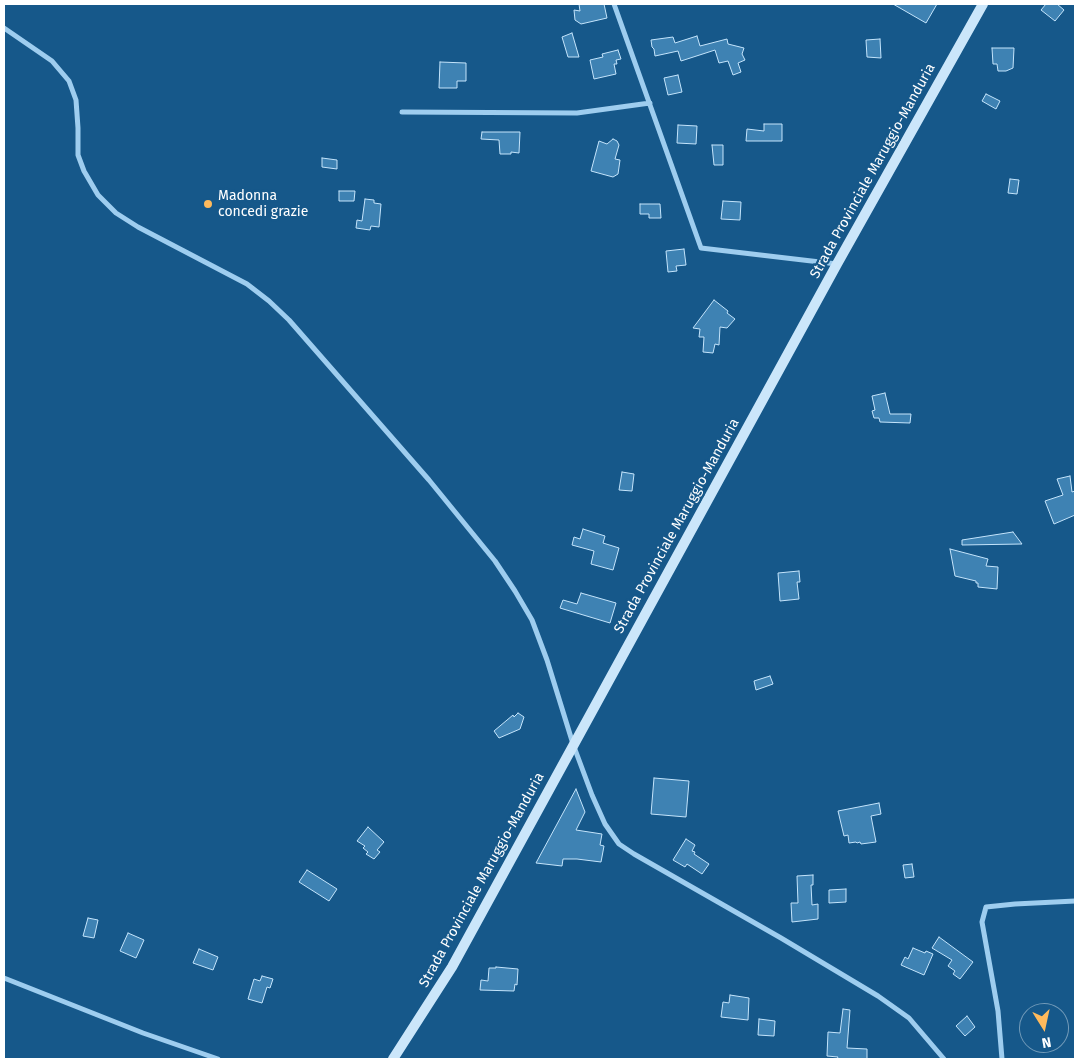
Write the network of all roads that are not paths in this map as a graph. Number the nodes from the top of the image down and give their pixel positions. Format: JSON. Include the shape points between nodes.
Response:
{"nodes":[{"id":1,"x":614,"y":4,"type":"edge"},
{"id":2,"x":983,"y":4,"type":"edge"},
{"id":3,"x":4,"y":28,"type":"edge"},
{"id":4,"x":650,"y":103,"type":"junction"},
{"id":5,"x":402,"y":112,"type":"dead end"},
{"id":6,"x":837,"y":264,"type":"junction"},
{"id":7,"x":573,"y":744,"type":"junction"},
{"id":8,"x":1075,"y":901,"type":"edge"},
{"id":9,"x":4,"y":978,"type":"edge"},
{"id":10,"x":218,"y":1059,"type":"edge"},
{"id":11,"x":393,"y":1059,"type":"edge"},
{"id":12,"x":944,"y":1059,"type":"edge"},
{"id":13,"x":1002,"y":1059,"type":"edge"}],
"edges":[{"from":1,"to":4,"type":"street"},
{"from":2,"to":6,"type":"main road","name":"Strada Provinciale Maruggio-Manduria"},
{"from":3,"to":7,"type":"street","via":[[52,61],[70,81],[76,100],[78,155],[98,194],[116,213],[138,227],[247,284],[269,300],[429,480],[496,561],[532,620]]},
{"from":4,"to":5,"type":"street","via":[[577,113]]},
{"from":4,"to":6,"type":"street","via":[[701,248]]},
{"from":6,"to":7,"type":"main road","name":"Strada Provinciale Maruggio-Manduria"},
{"from":7,"to":11,"type":"main road","name":"Strada Provinciale Maruggio-Manduria","via":[[452,967]]},
{"from":7,"to":12,"type":"street","via":[[605,824],[620,844],[878,996],[909,1018]]},
{"from":8,"to":13,"type":"street","via":[[986,907],[982,922],[998,1011]]},
{"from":9,"to":10,"type":"street"}]}
